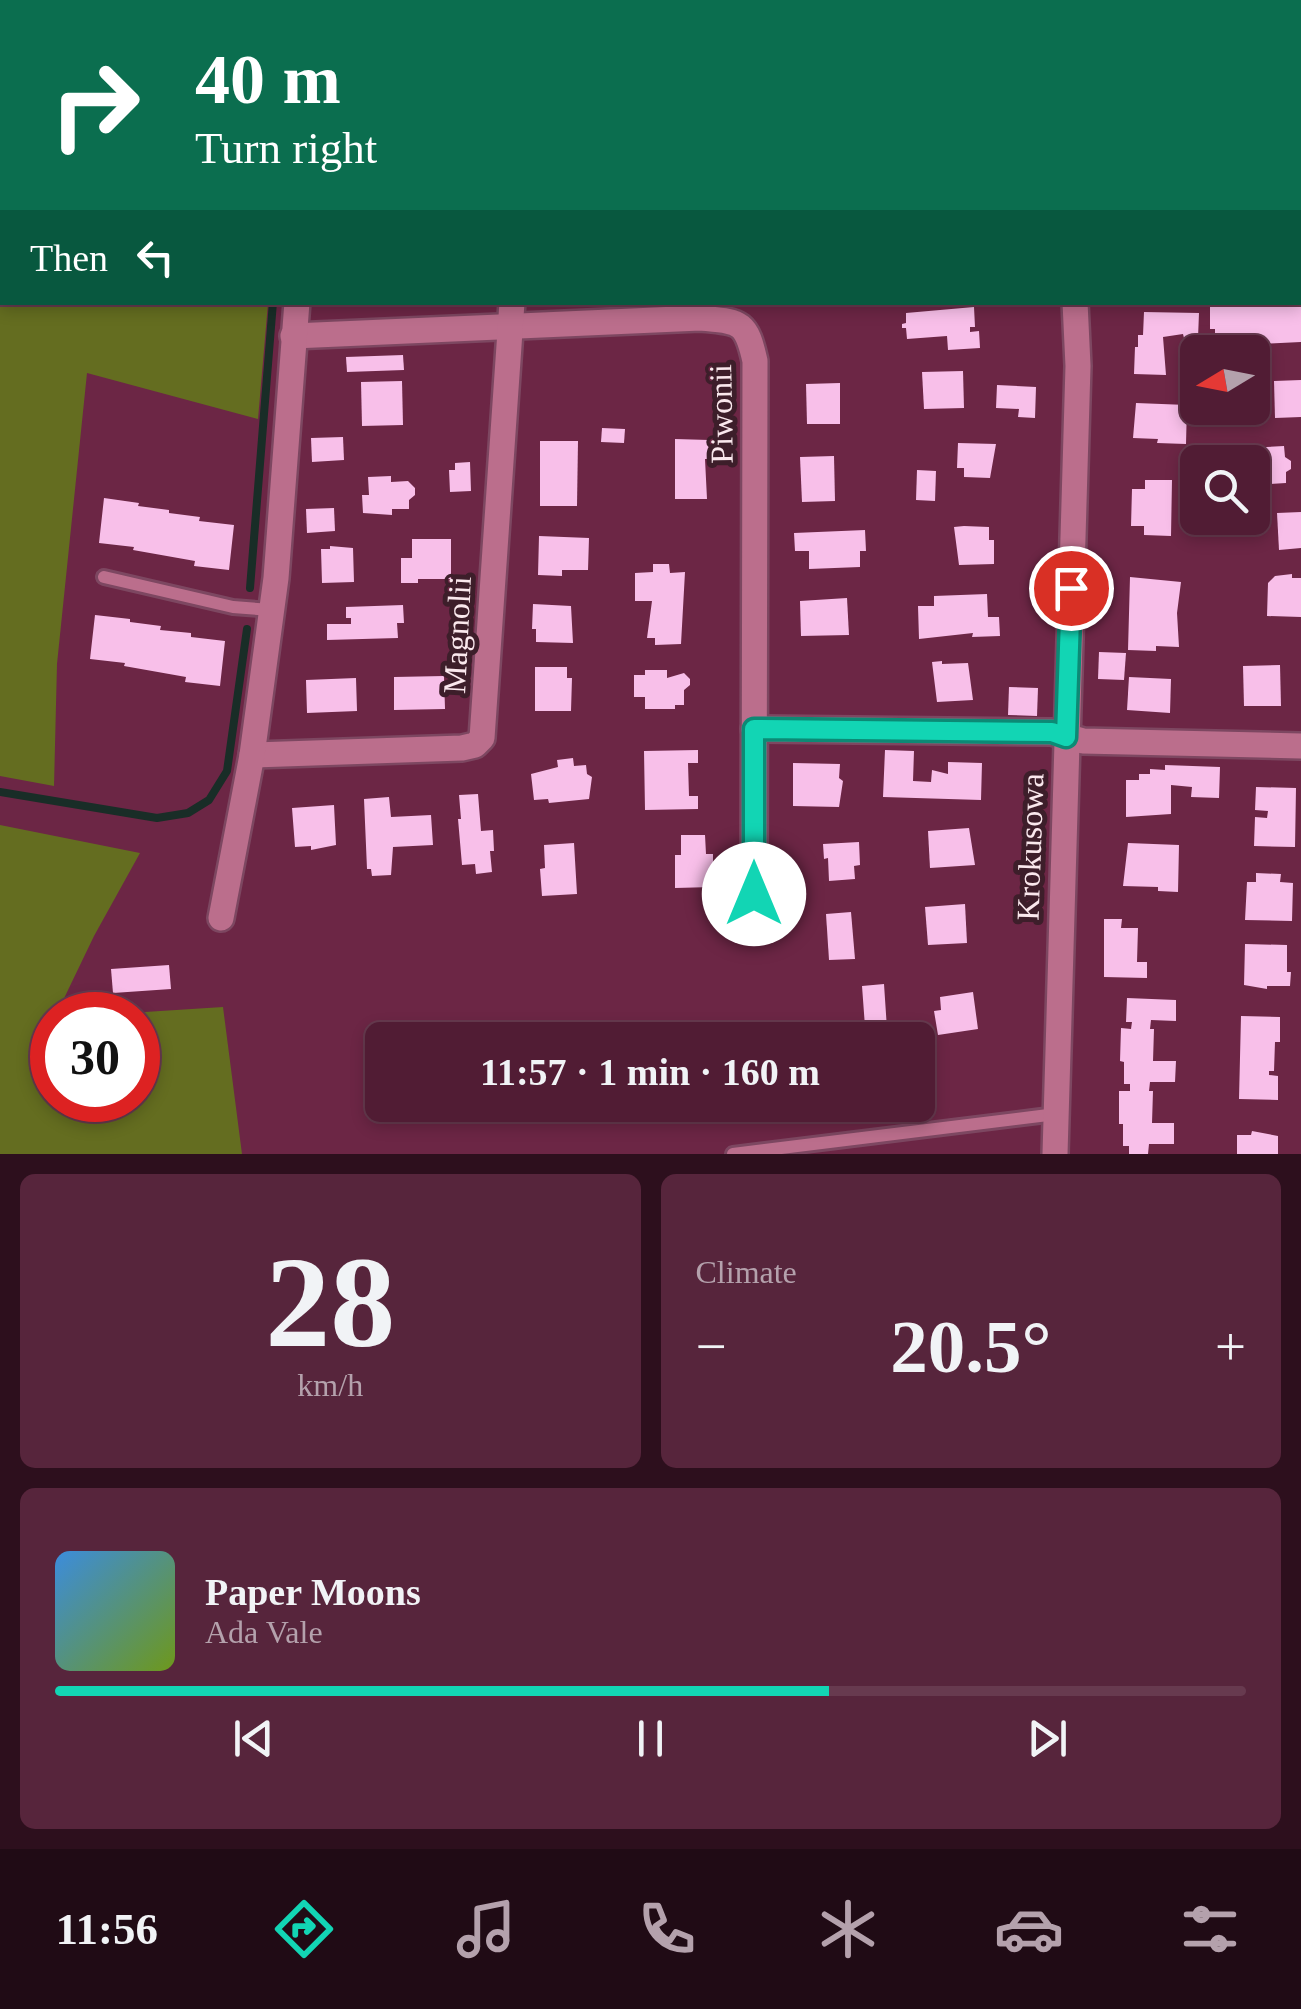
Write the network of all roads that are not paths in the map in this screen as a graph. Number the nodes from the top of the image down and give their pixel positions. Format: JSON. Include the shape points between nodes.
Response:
{"nodes":[{"id":1,"x":297,"y":305,"type":"edge"},
{"id":2,"x":1074,"y":305,"type":"edge"},
{"id":3,"x":510,"y":315,"type":"edge"},
{"id":4,"x":294,"y":336,"type":"junction"},
{"id":5,"x":104,"y":577,"type":"dead end"},
{"id":6,"x":271,"y":610,"type":"junction"},
{"id":7,"x":754,"y":729,"type":"junction"},
{"id":8,"x":1066,"y":737,"type":"junction"},
{"id":9,"x":1301,"y":746,"type":"edge"},
{"id":10,"x":252,"y":755,"type":"junction"},
{"id":11,"x":754,"y":894,"type":"dead end"},
{"id":12,"x":220,"y":918,"type":"dead end"},
{"id":13,"x":1056,"y":1114,"type":"junction"},
{"id":14,"x":733,"y":1154,"type":"edge"},
{"id":15,"x":1055,"y":1154,"type":"edge"}],
"edges":[{"from":1,"to":4,"type":"street"},
{"from":2,"to":8,"type":"street","name":"Krokusowa"},
{"from":3,"to":4,"type":"street","name":"Piwonii"},
{"from":3,"to":7,"type":"street","name":"Piwonii","via":[[700,318],[733,321],[749,334],[755,361]]},
{"from":3,"to":10,"type":"street","name":"Magnolii","via":[[482,738],[462,748]]},
{"from":4,"to":6,"type":"street"},
{"from":5,"to":6,"type":"lane"},
{"from":6,"to":10,"type":"street"},
{"from":7,"to":8,"type":"street"},
{"from":7,"to":11,"type":"street","name":"Piwonii"},
{"from":8,"to":9,"type":"street"},
{"from":8,"to":13,"type":"street","name":"Krokusowa"},
{"from":10,"to":12,"type":"street"},
{"from":13,"to":14,"type":"lane"},
{"from":13,"to":15,"type":"street","name":"Krokusowa"}]}
